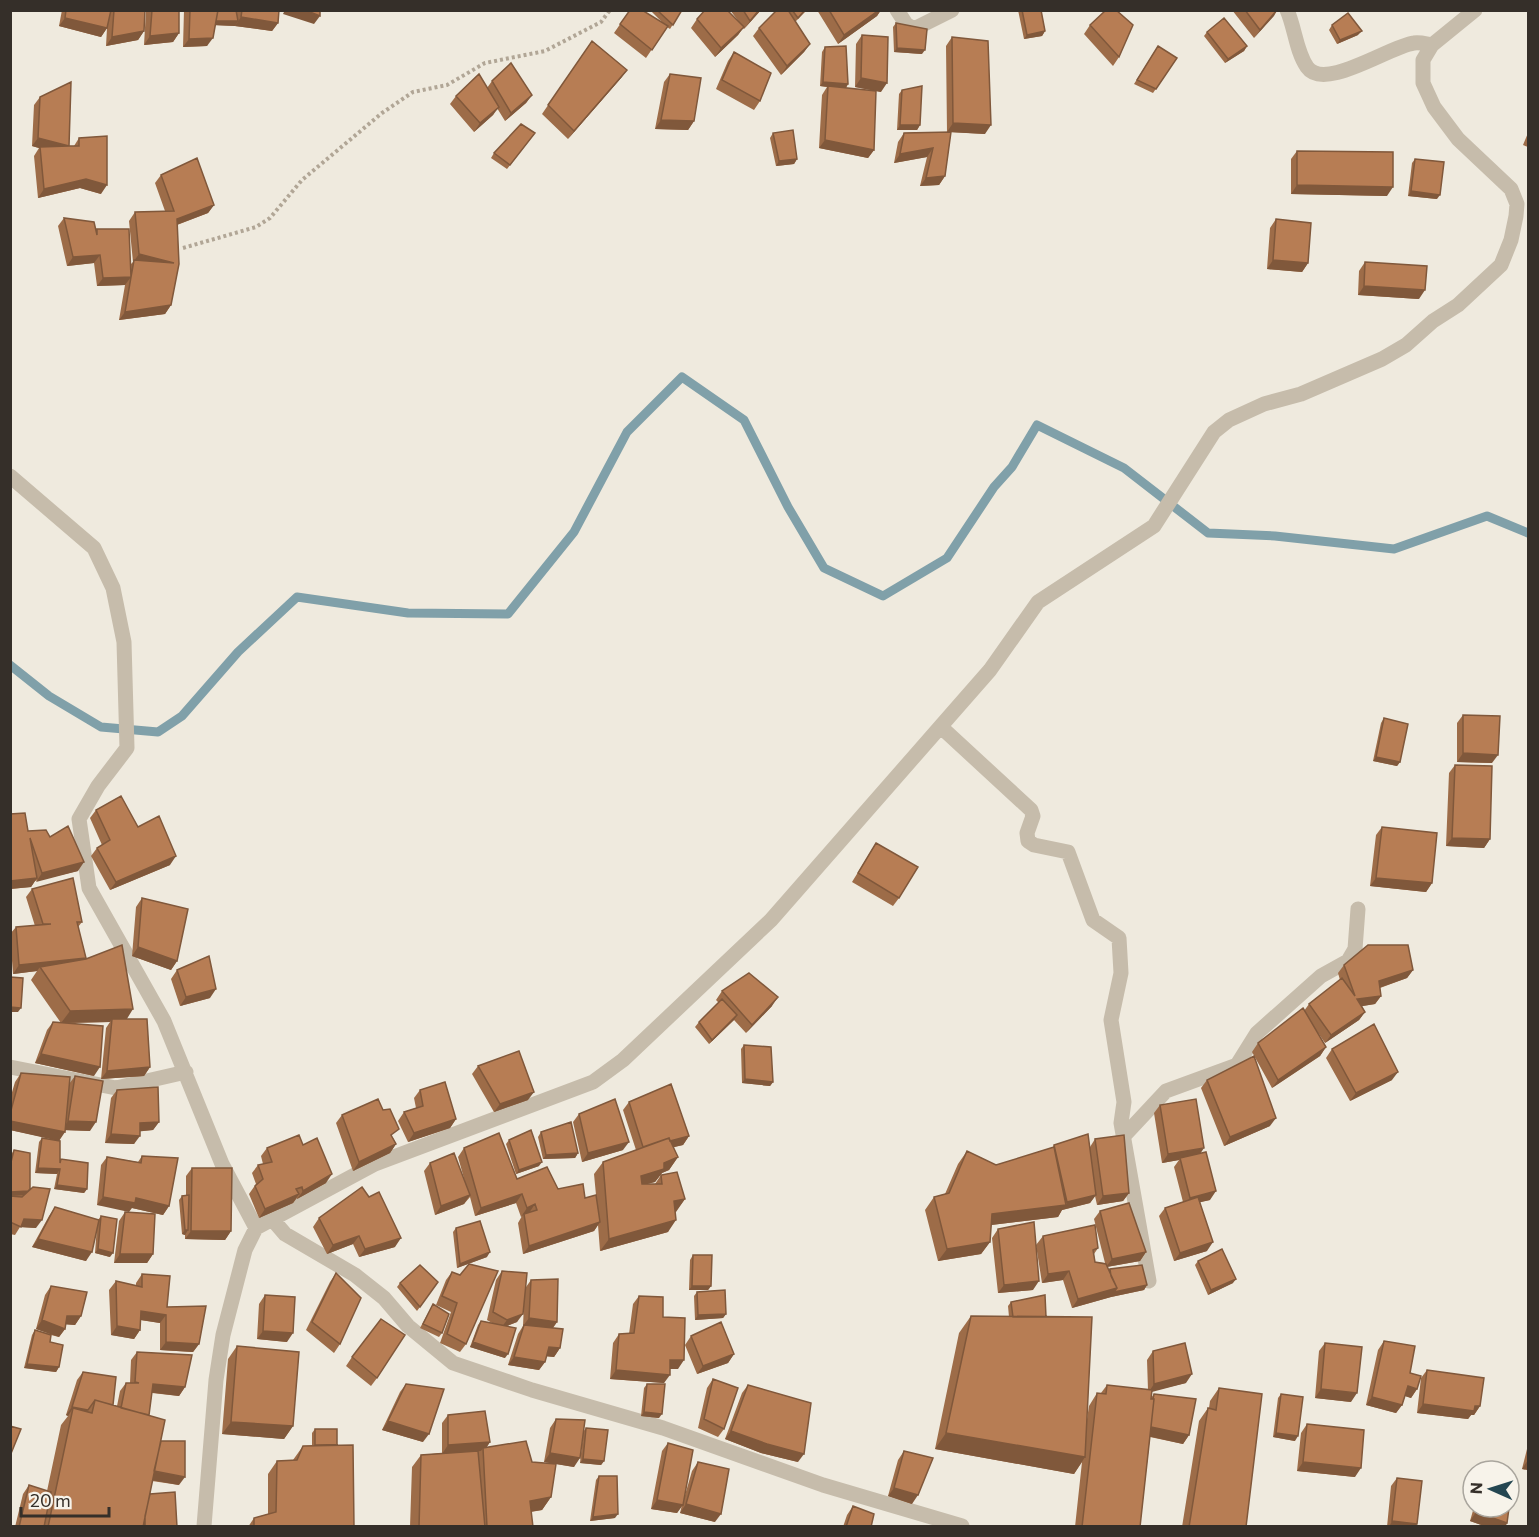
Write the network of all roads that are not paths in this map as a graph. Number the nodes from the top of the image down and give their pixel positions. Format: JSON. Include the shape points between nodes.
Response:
{"nodes":[{"id":1,"x":897,"y":10,"type":"edge"},
{"id":2,"x":952,"y":10,"type":"edge"},
{"id":3,"x":1287,"y":10,"type":"edge"},
{"id":4,"x":1475,"y":10,"type":"edge"},
{"id":5,"x":1432,"y":45,"type":"junction"},
{"id":6,"x":10,"y":476,"type":"edge"},
{"id":7,"x":941,"y":727,"type":"junction"},
{"id":8,"x":1358,"y":909,"type":"dead end"},
{"id":9,"x":10,"y":1067,"type":"edge"},
{"id":10,"x":186,"y":1072,"type":"junction"},
{"id":11,"x":1123,"y":1137,"type":"junction"},
{"id":12,"x":273,"y":1220,"type":"junction"},
{"id":13,"x":256,"y":1228,"type":"junction"},
{"id":14,"x":1149,"y":1281,"type":"edge"},
{"id":15,"x":204,"y":1527,"type":"edge"},
{"id":16,"x":962,"y":1527,"type":"edge"}],
"edges":[{"from":1,"to":2,"type":"street","via":[[914,29]]},
{"from":3,"to":5,"type":"street","via":[[1304,61],[1319,76],[1407,44]]},
{"from":4,"to":5,"type":"street"},
{"from":5,"to":7,"type":"street","via":[[1423,60],[1423,83],[1434,107],[1458,139],[1511,189],[1517,204],[1511,240],[1501,266],[1458,305],[1398,350],[1311,390],[1264,404],[1229,420],[1214,432],[1154,526],[1038,602],[990,670]]},
{"from":6,"to":10,"type":"street","via":[[94,548],[113,588],[121,618],[127,748],[79,819],[82,856],[89,888],[164,1021]]},
{"from":7,"to":11,"type":"street","via":[[1031,810],[1028,841],[1068,852],[1093,920],[1119,938],[1121,973],[1111,1020],[1124,1102],[1120,1117]]},
{"from":7,"to":12,"type":"street","via":[[771,920],[623,1060],[593,1082],[375,1164]]},
{"from":8,"to":11,"type":"street","via":[[1355,949],[1348,961],[1322,976],[1257,1033],[1237,1065],[1166,1090]]},
{"from":9,"to":10,"type":"street","via":[[116,1088]]},
{"from":10,"to":13,"type":"street","via":[[222,1164]]},
{"from":11,"to":14,"type":"street"},
{"from":12,"to":13,"type":"street"},
{"from":12,"to":16,"type":"street","via":[[285,1234],[355,1275],[384,1298],[408,1326],[453,1363]]},
{"from":13,"to":15,"type":"street","via":[[245,1250],[223,1335]]}]}
